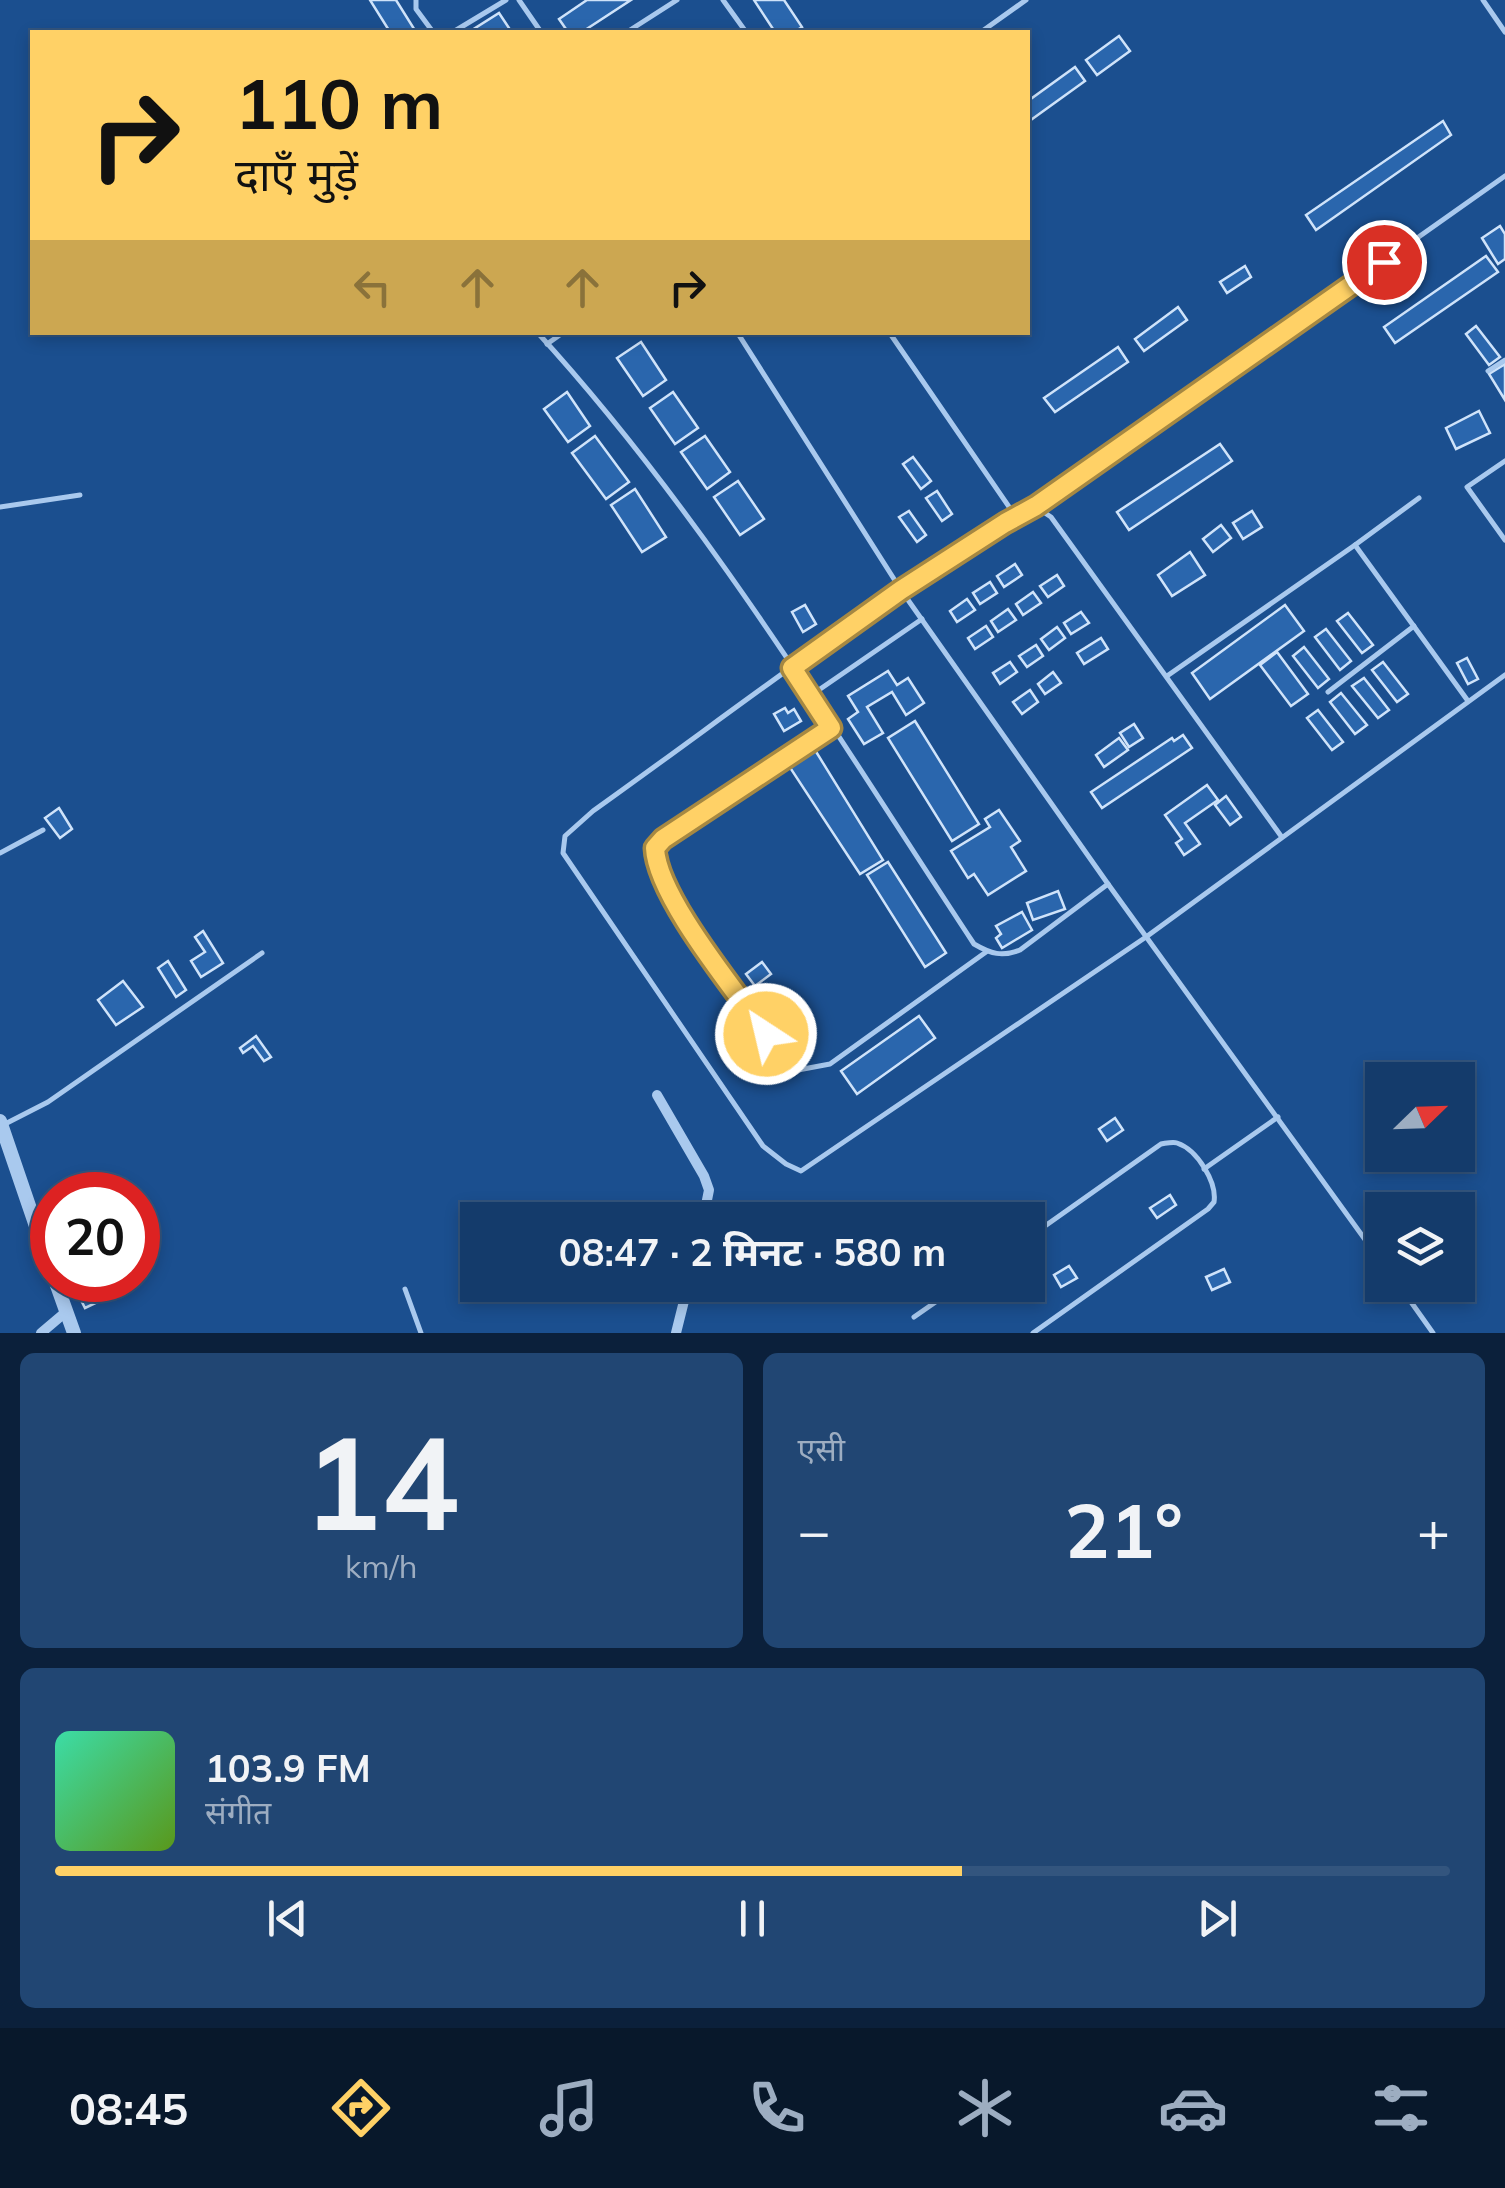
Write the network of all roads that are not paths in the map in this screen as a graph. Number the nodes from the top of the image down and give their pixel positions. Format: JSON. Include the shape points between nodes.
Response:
{"nodes":[{"id":1,"x":416,"y":0,"type":"edge"},
{"id":2,"x":506,"y":0,"type":"edge"},
{"id":3,"x":519,"y":0,"type":"edge"},
{"id":4,"x":677,"y":0,"type":"edge"},
{"id":5,"x":723,"y":0,"type":"edge"},
{"id":6,"x":1026,"y":0,"type":"edge"},
{"id":7,"x":1483,"y":0,"type":"edge"},
{"id":8,"x":432,"y":30,"type":"edge"},
{"id":9,"x":456,"y":30,"type":"edge"},
{"id":10,"x":539,"y":30,"type":"edge"},
{"id":11,"x":630,"y":30,"type":"edge"},
{"id":12,"x":745,"y":30,"type":"edge"},
{"id":13,"x":983,"y":30,"type":"edge"},
{"id":14,"x":1505,"y":32,"type":"edge"},
{"id":15,"x":1505,"y":176,"type":"edge"},
{"id":16,"x":540,"y":335,"type":"edge"},
{"id":17,"x":560,"y":335,"type":"edge"},
{"id":18,"x":739,"y":335,"type":"edge"},
{"id":19,"x":891,"y":335,"type":"edge"},
{"id":20,"x":548,"y":344,"type":"junction"},
{"id":21,"x":1505,"y":360,"type":"edge"},
{"id":22,"x":1488,"y":371,"type":"dead end"},
{"id":23,"x":1505,"y":461,"type":"edge"},
{"id":24,"x":80,"y":495,"type":"dead end"},
{"id":25,"x":1419,"y":498,"type":"dead end"},
{"id":26,"x":0,"y":506,"type":"edge"},
{"id":27,"x":1036,"y":506,"type":"junction"},
{"id":28,"x":1016,"y":516,"type":"junction"},
{"id":29,"x":1505,"y":540,"type":"edge"},
{"id":30,"x":1355,"y":545,"type":"junction"},
{"id":31,"x":901,"y":590,"type":"junction"},
{"id":32,"x":922,"y":619,"type":"junction"},
{"id":33,"x":1414,"y":626,"type":"junction"},
{"id":34,"x":792,"y":668,"type":"junction"},
{"id":35,"x":1505,"y":675,"type":"edge"},
{"id":36,"x":1167,"y":676,"type":"junction"},
{"id":37,"x":1328,"y":692,"type":"dead end"},
{"id":38,"x":810,"y":696,"type":"junction"},
{"id":39,"x":1468,"y":700,"type":"junction"},
{"id":40,"x":831,"y":728,"type":"junction"},
{"id":41,"x":42,"y":830,"type":"dead end"},
{"id":42,"x":1281,"y":836,"type":"junction"},
{"id":43,"x":0,"y":853,"type":"edge"},
{"id":44,"x":1108,"y":884,"type":"junction"},
{"id":45,"x":1146,"y":937,"type":"junction"},
{"id":46,"x":986,"y":952,"type":"junction"},
{"id":47,"x":262,"y":953,"type":"dead end"},
{"id":48,"x":657,"y":1095,"type":"dead end"},
{"id":49,"x":1278,"y":1117,"type":"junction"},
{"id":50,"x":1,"y":1123,"type":"edge"},
{"id":51,"x":1204,"y":1169,"type":"junction"},
{"id":52,"x":707,"y":1202,"type":"edge"},
{"id":53,"x":30,"y":1208,"type":"edge"},
{"id":54,"x":1045,"y":1226,"type":"edge"},
{"id":55,"x":1365,"y":1239,"type":"edge"},
{"id":56,"x":406,"y":1289,"type":"dead end"},
{"id":57,"x":63,"y":1302,"type":"edge"},
{"id":58,"x":684,"y":1302,"type":"edge"},
{"id":59,"x":936,"y":1302,"type":"edge"},
{"id":60,"x":1410,"y":1302,"type":"edge"},
{"id":61,"x":67,"y":1312,"type":"junction"},
{"id":62,"x":914,"y":1317,"type":"dead end"},
{"id":63,"x":41,"y":1333,"type":"edge"},
{"id":64,"x":74,"y":1333,"type":"edge"},
{"id":65,"x":421,"y":1333,"type":"edge"},
{"id":66,"x":676,"y":1333,"type":"edge"},
{"id":67,"x":1033,"y":1333,"type":"edge"},
{"id":68,"x":1433,"y":1333,"type":"edge"}],
"edges":[{"from":1,"to":8,"type":"lane"},
{"from":2,"to":9,"type":"lane"},
{"from":3,"to":10,"type":"lane"},
{"from":4,"to":11,"type":"lane"},
{"from":5,"to":12,"type":"lane"},
{"from":6,"to":13,"type":"lane"},
{"from":7,"to":14,"type":"lane"},
{"from":15,"to":27,"type":"lane"},
{"from":16,"to":20,"type":"lane"},
{"from":17,"to":20,"type":"lane"},
{"from":18,"to":31,"type":"lane"},
{"from":19,"to":28,"type":"lane"},
{"from":20,"to":34,"type":"lane","via":[[651,466]]},
{"from":21,"to":22,"type":"lane"},
{"from":23,"to":29,"type":"lane","via":[[1467,487]]},
{"from":24,"to":26,"type":"lane"},
{"from":25,"to":30,"type":"lane"},
{"from":27,"to":28,"type":"lane"},
{"from":27,"to":36,"type":"lane","via":[[1051,517]]},
{"from":28,"to":31,"type":"lane"},
{"from":30,"to":33,"type":"lane"},
{"from":30,"to":36,"type":"lane"},
{"from":31,"to":32,"type":"lane"},
{"from":31,"to":34,"type":"lane"},
{"from":32,"to":38,"type":"lane"},
{"from":32,"to":44,"type":"lane"},
{"from":33,"to":37,"type":"lane"},
{"from":33,"to":39,"type":"lane"},
{"from":34,"to":38,"type":"lane"},
{"from":34,"to":45,"type":"lane","via":[[593,811],[565,836],[563,853],[763,1146],[786,1164],[801,1171]]},
{"from":35,"to":39,"type":"lane"},
{"from":36,"to":42,"type":"lane"},
{"from":38,"to":40,"type":"lane"},
{"from":39,"to":42,"type":"lane"},
{"from":40,"to":46,"type":"lane","via":[[974,944]]},
{"from":40,"to":46,"type":"lane","via":[[663,839],[655,848],[666,891],[786,1063],[798,1070],[830,1064]]},
{"from":41,"to":43,"type":"lane"},
{"from":42,"to":45,"type":"lane"},
{"from":44,"to":45,"type":"lane"},
{"from":44,"to":46,"type":"lane","via":[[1020,950],[1006,956]]},
{"from":45,"to":49,"type":"lane"},
{"from":47,"to":50,"type":"lane","via":[[61,1094]]},
{"from":48,"to":52,"type":"street","via":[[704,1176]]},
{"from":49,"to":51,"type":"lane"},
{"from":49,"to":55,"type":"lane"},
{"from":50,"to":53,"type":"street"},
{"from":51,"to":54,"type":"lane","via":[[1176,1142],[1161,1144]]},
{"from":51,"to":67,"type":"lane","via":[[1216,1192],[1208,1208]]},
{"from":56,"to":65,"type":"lane"},
{"from":57,"to":61,"type":"street"},
{"from":58,"to":66,"type":"street"},
{"from":59,"to":62,"type":"lane"},
{"from":60,"to":68,"type":"lane"},
{"from":61,"to":63,"type":"street"},
{"from":61,"to":64,"type":"street"}]}
